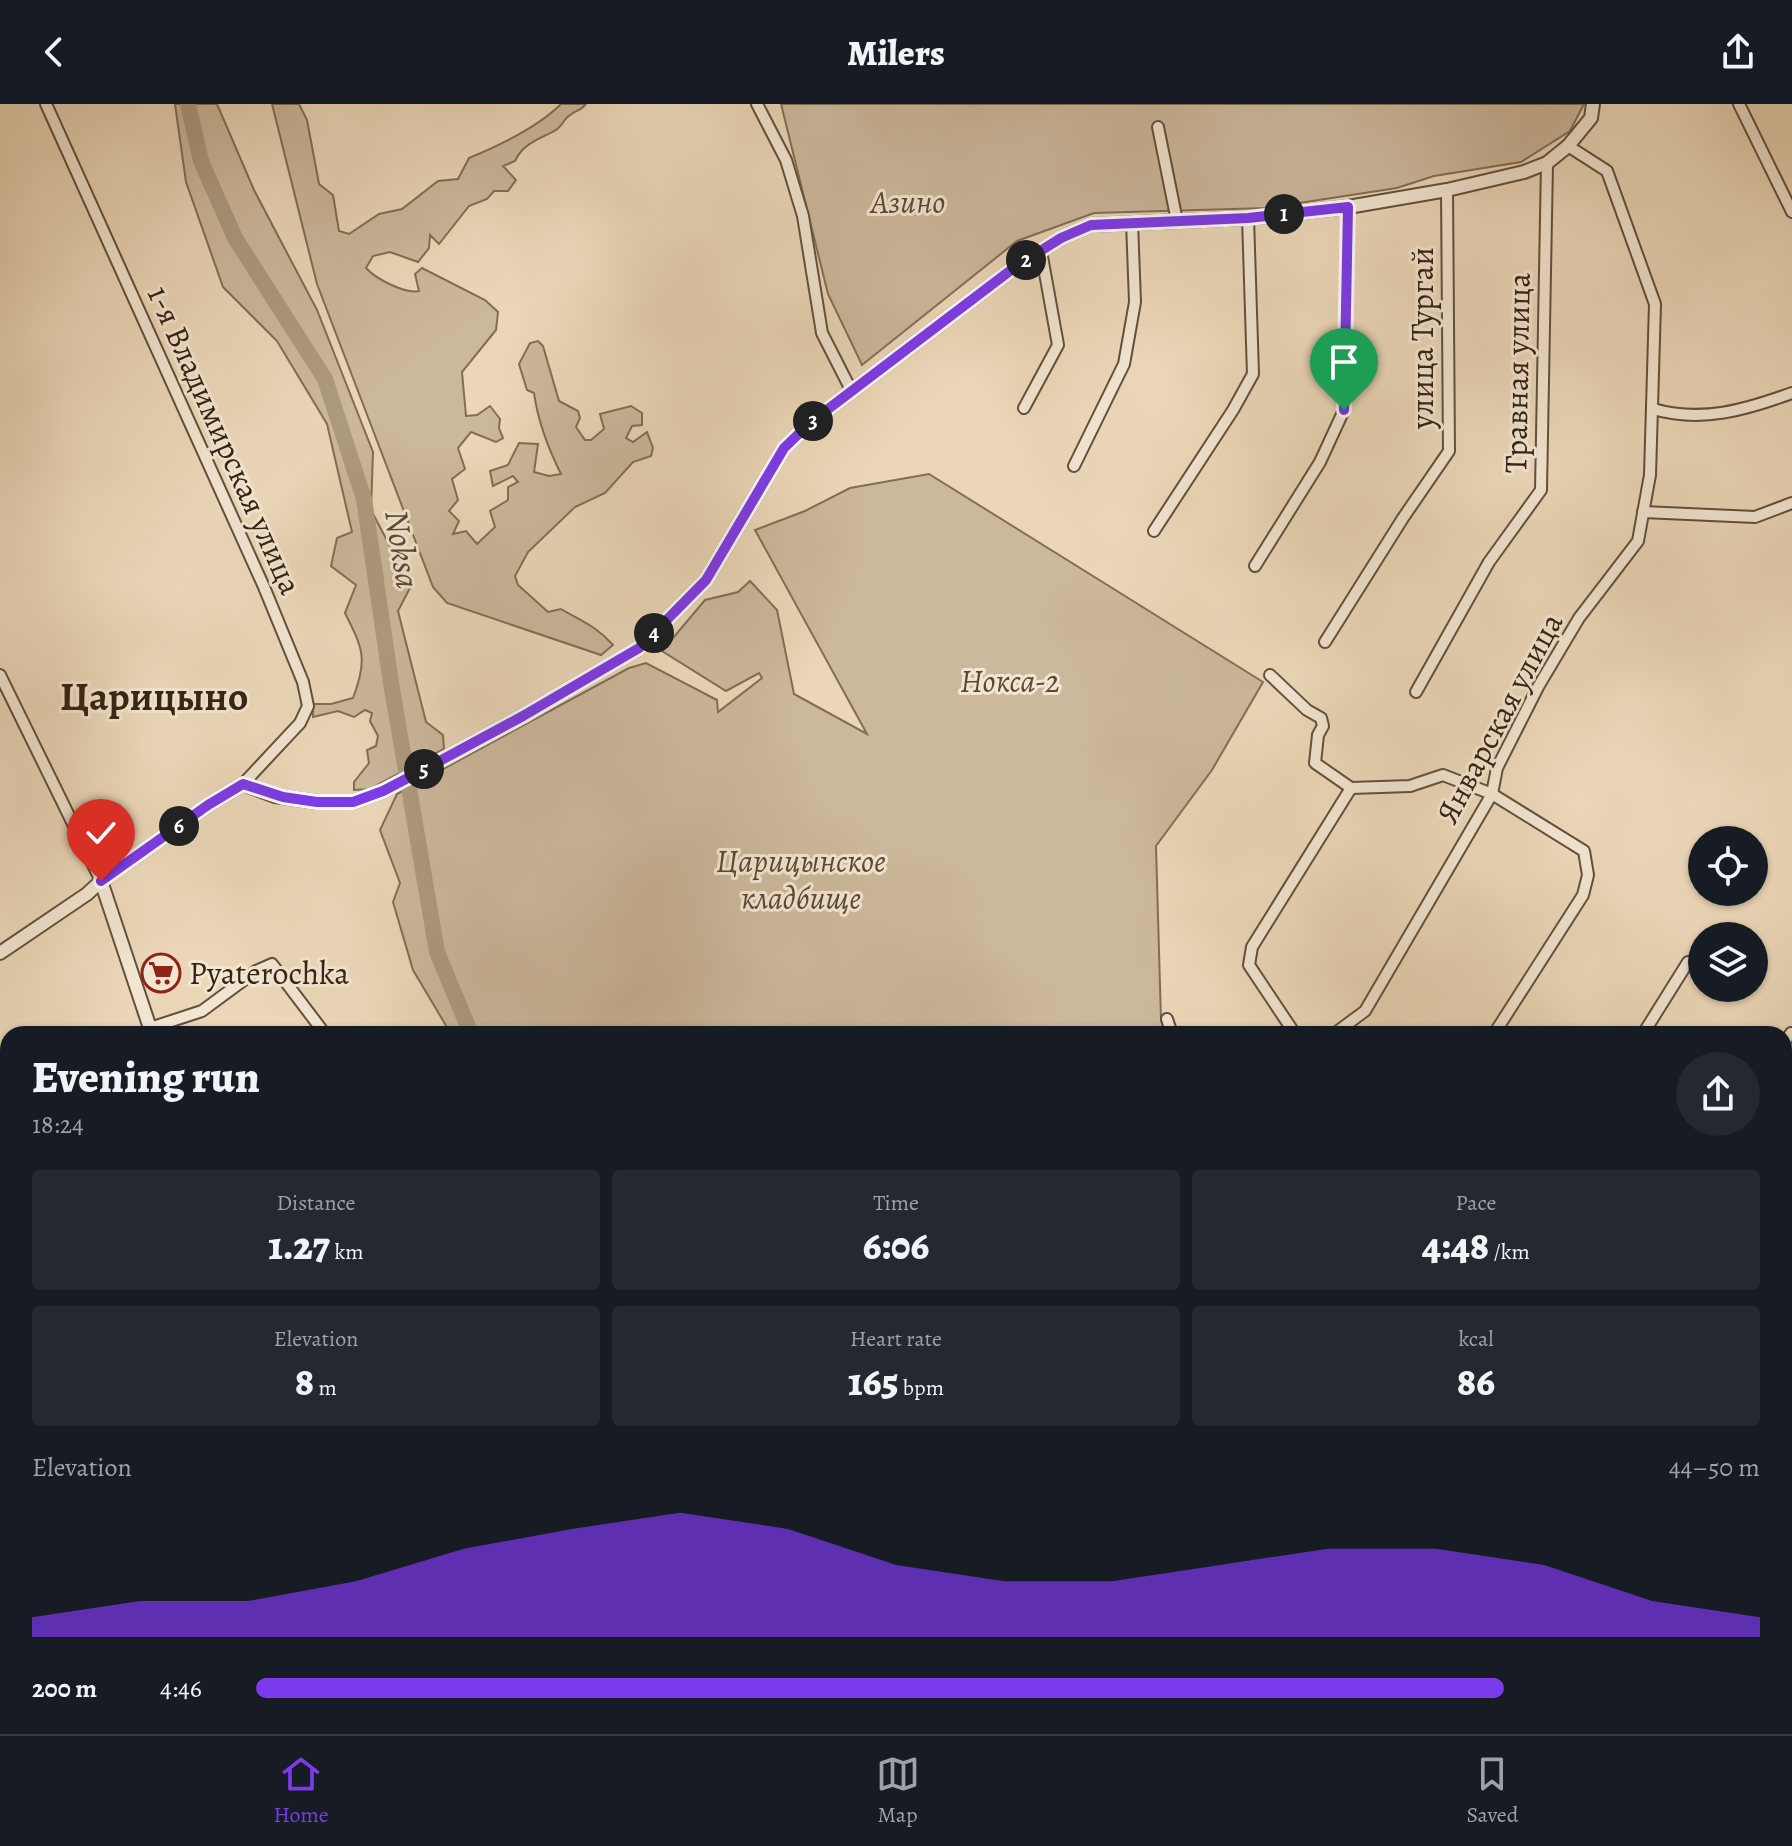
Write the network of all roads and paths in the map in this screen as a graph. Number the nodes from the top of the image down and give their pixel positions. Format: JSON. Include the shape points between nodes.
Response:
{"nodes":[{"id":1,"x":46,"y":104,"type":"edge"},
{"id":2,"x":757,"y":104,"type":"edge"},
{"id":3,"x":1593,"y":104,"type":"edge"},
{"id":4,"x":1739,"y":104,"type":"edge"},
{"id":5,"x":1158,"y":127,"type":"dead end"},
{"id":6,"x":1568,"y":146,"type":"junction"},
{"id":7,"x":1547,"y":163,"type":"junction"},
{"id":8,"x":1447,"y":190,"type":"junction"},
{"id":9,"x":1348,"y":207,"type":"junction"},
{"id":10,"x":1792,"y":212,"type":"edge"},
{"id":11,"x":1248,"y":218,"type":"junction"},
{"id":12,"x":1177,"y":221,"type":"junction"},
{"id":13,"x":1132,"y":222,"type":"junction"},
{"id":14,"x":1041,"y":251,"type":"junction"},
{"id":15,"x":850,"y":393,"type":"junction"},
{"id":16,"x":1792,"y":393,"type":"edge"},
{"id":17,"x":1024,"y":408,"type":"dead end"},
{"id":18,"x":1653,"y":409,"type":"junction"},
{"id":19,"x":1074,"y":466,"type":"dead end"},
{"id":20,"x":1792,"y":503,"type":"edge"},
{"id":21,"x":1643,"y":512,"type":"junction"},
{"id":22,"x":1154,"y":531,"type":"dead end"},
{"id":23,"x":1255,"y":566,"type":"dead end"},
{"id":24,"x":1325,"y":642,"type":"dead end"},
{"id":25,"x":0,"y":675,"type":"edge"},
{"id":26,"x":1270,"y":675,"type":"dead end"},
{"id":27,"x":1416,"y":692,"type":"dead end"},
{"id":28,"x":243,"y":784,"type":"junction"},
{"id":29,"x":1351,"y":788,"type":"junction"},
{"id":30,"x":1492,"y":794,"type":"junction"},
{"id":31,"x":101,"y":881,"type":"junction"},
{"id":32,"x":0,"y":953,"type":"edge"},
{"id":33,"x":1688,"y":962,"type":"dead end"},
{"id":34,"x":1167,"y":1019,"type":"dead end"},
{"id":35,"x":145,"y":1026,"type":"edge"},
{"id":36,"x":161,"y":1026,"type":"edge"},
{"id":37,"x":319,"y":1026,"type":"edge"},
{"id":38,"x":1169,"y":1026,"type":"edge"},
{"id":39,"x":1290,"y":1026,"type":"edge"},
{"id":40,"x":1345,"y":1026,"type":"edge"},
{"id":41,"x":1499,"y":1026,"type":"edge"},
{"id":42,"x":1648,"y":1026,"type":"edge"}],
"edges":[{"from":1,"to":28,"type":"street","name":"1-я Владимирская улица","via":[[303,682],[308,706],[300,723]]},
{"from":2,"to":15,"type":"street","via":[[786,160],[803,216],[822,333]]},
{"from":3,"to":6,"type":"street","via":[[1591,118]]},
{"from":4,"to":10,"type":"street"},
{"from":5,"to":12,"type":"street"},
{"from":6,"to":7,"type":"street"},
{"from":6,"to":18,"type":"street","name":"Январская улица","via":[[1607,171],[1655,304]]},
{"from":7,"to":8,"type":"street"},
{"from":7,"to":27,"type":"street","name":"Травная улица","via":[[1541,490],[1489,562]]},
{"from":8,"to":9,"type":"street"},
{"from":8,"to":24,"type":"street","name":"улица Тургай","via":[[1449,451]]},
{"from":9,"to":11,"type":"street"},
{"from":9,"to":23,"type":"street","via":[[1344,410],[1320,462]]},
{"from":11,"to":12,"type":"street"},
{"from":11,"to":22,"type":"street","via":[[1253,374]]},
{"from":12,"to":13,"type":"street"},
{"from":13,"to":14,"type":"street","via":[[1091,225]]},
{"from":13,"to":19,"type":"street","via":[[1135,302],[1124,364]]},
{"from":14,"to":15,"type":"street"},
{"from":14,"to":17,"type":"street","via":[[1058,345]]},
{"from":15,"to":28,"type":"street","via":[[784,448],[706,580],[639,648],[423,770],[353,802],[275,796]]},
{"from":16,"to":18,"type":"street","via":[[1710,416]]},
{"from":18,"to":21,"type":"street","name":"Январская улица"},
{"from":20,"to":21,"type":"street","via":[[1755,517]]},
{"from":21,"to":30,"type":"street","name":"Январская улица","via":[[1638,541],[1579,618],[1538,687],[1497,768]]},
{"from":25,"to":31,"type":"street"},
{"from":26,"to":29,"type":"street","via":[[1321,718],[1315,763]]},
{"from":28,"to":31,"type":"street"},
{"from":29,"to":30,"type":"street","via":[[1410,786],[1443,775]]},
{"from":29,"to":39,"type":"street","via":[[1252,947],[1249,965]]},
{"from":30,"to":40,"type":"street","name":"Январская улица","via":[[1365,1011]]},
{"from":30,"to":41,"type":"street","via":[[1584,851],[1588,875],[1583,895]]},
{"from":31,"to":32,"type":"street"},
{"from":31,"to":35,"type":"street"},
{"from":33,"to":42,"type":"street"},
{"from":34,"to":38,"type":"street"},
{"from":36,"to":37,"type":"street","via":[[202,1011],[272,964]]}]}
